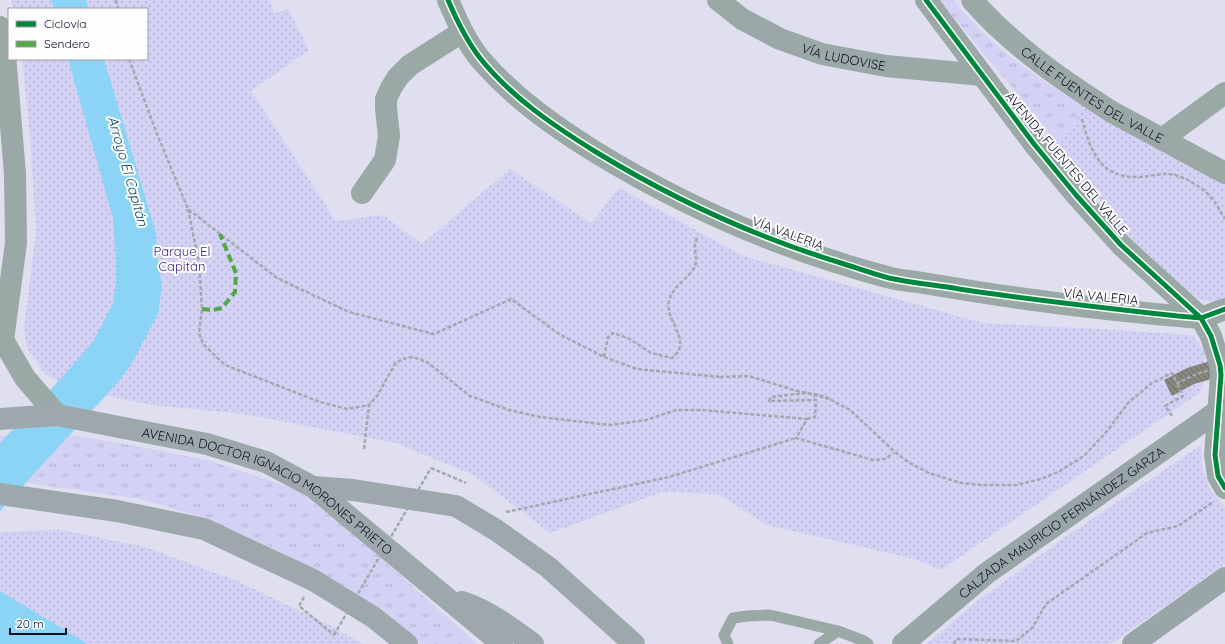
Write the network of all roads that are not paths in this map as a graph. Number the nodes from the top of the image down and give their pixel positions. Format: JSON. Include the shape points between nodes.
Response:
{"nodes":[{"id":1,"x":448,"y":0,"type":"edge"},
{"id":2,"x":718,"y":0,"type":"edge"},
{"id":3,"x":926,"y":0,"type":"edge"},
{"id":4,"x":972,"y":0,"type":"edge"},
{"id":5,"x":0,"y":27,"type":"edge"},
{"id":6,"x":462,"y":32,"type":"junction"},
{"id":7,"x":982,"y":75,"type":"junction"},
{"id":8,"x":1225,"y":93,"type":"edge"},
{"id":9,"x":1162,"y":140,"type":"junction"},
{"id":10,"x":1225,"y":173,"type":"edge"},
{"id":11,"x":362,"y":193,"type":"dead end"},
{"id":12,"x":1225,"y":309,"type":"edge"},
{"id":13,"x":1201,"y":318,"type":"junction"},
{"id":14,"x":1,"y":342,"type":"edge"},
{"id":15,"x":1221,"y":409,"type":"edge"},
{"id":16,"x":57,"y":415,"type":"junction"},
{"id":17,"x":0,"y":419,"type":"edge"},
{"id":18,"x":313,"y":487,"type":"junction"},
{"id":19,"x":0,"y":494,"type":"edge"},
{"id":20,"x":1220,"y":495,"type":"edge"},
{"id":21,"x":1225,"y":578,"type":"edge"},
{"id":22,"x":444,"y":596,"type":"junction"},
{"id":23,"x":373,"y":617,"type":"junction"},
{"id":24,"x":838,"y":631,"type":"junction"},
{"id":25,"x":390,"y":644,"type":"edge"},
{"id":26,"x":407,"y":644,"type":"edge"},
{"id":27,"x":502,"y":644,"type":"edge"},
{"id":28,"x":533,"y":644,"type":"edge"},
{"id":29,"x":634,"y":644,"type":"edge"},
{"id":30,"x":728,"y":644,"type":"edge"},
{"id":31,"x":819,"y":644,"type":"edge"},
{"id":32,"x":868,"y":644,"type":"edge"},
{"id":33,"x":902,"y":644,"type":"edge"},
{"id":34,"x":1133,"y":644,"type":"edge"}],
"edges":[{"from":1,"to":6,"type":"street","name":"VÍA VALERIA"},
{"from":2,"to":7,"type":"street","name":"VÍA LUDOVISE","via":[[749,23],[780,39],[822,54],[886,66]]},
{"from":3,"to":7,"type":"street","name":"AVENIDA FUENTES DEL VALLE"},
{"from":4,"to":9,"type":"street","name":"CALLE FUENTES DEL VALLE","via":[[1011,40],[1038,60],[1112,112]]},
{"from":5,"to":14,"type":"street","via":[[5,55],[15,174],[16,244]]},
{"from":6,"to":11,"type":"street","via":[[410,65],[391,88],[386,99],[389,136],[385,160]]},
{"from":6,"to":13,"type":"street","name":"VÍA VALERIA","via":[[480,58],[502,82],[535,111],[573,138],[689,204],[751,232],[814,255],[890,278],[1012,297]]},
{"from":7,"to":13,"type":"street","name":"AVENIDA FUENTES DEL VALLE","via":[[1076,195],[1116,239]]},
{"from":8,"to":9,"type":"street"},
{"from":9,"to":10,"type":"street","name":"CALLE FUENTES DEL VALLE"},
{"from":12,"to":13,"type":"street"},
{"from":13,"to":15,"type":"street","name":"AVENIDA FUENTES DEL VALLE","via":[[1211,336],[1220,365]]},
{"from":14,"to":16,"type":"street","via":[[25,378]]},
{"from":15,"to":20,"type":"street","name":"AVENIDA FUENTES DEL VALLE","via":[[1215,455]]},
{"from":15,"to":33,"type":"main road","name":"CALZADA MAURICIO FERNÁNDEZ GARZA","via":[[987,573]]},
{"from":16,"to":17,"type":"main road","name":"AVENIDA DOCTOR IGNACIO MORONES PRIETO"},
{"from":16,"to":18,"type":"main road","name":"AVENIDA DOCTOR IGNACIO MORONES PRIETO","via":[[207,444],[266,462]]},
{"from":18,"to":22,"type":"main road","name":"AVENIDA DOCTOR IGNACIO MORONES PRIETO"},
{"from":18,"to":29,"type":"main road","via":[[354,490],[456,506],[496,530],[548,567]]},
{"from":19,"to":23,"type":"main road","via":[[118,511],[204,528],[313,580]]},
{"from":21,"to":34,"type":"main road"},
{"from":22,"to":27,"type":"main road","name":"AVENIDA DOCTOR IGNACIO MORONES PRIETO"},
{"from":22,"to":28,"type":"main road","via":[[477,607],[499,619]]},
{"from":23,"to":25,"type":"main road"},
{"from":23,"to":26,"type":"main road"},
{"from":24,"to":30,"type":"lane","via":[[770,615],[748,616],[733,618],[724,635]]},
{"from":24,"to":31,"type":"lane"},
{"from":24,"to":32,"type":"lane"}]}
